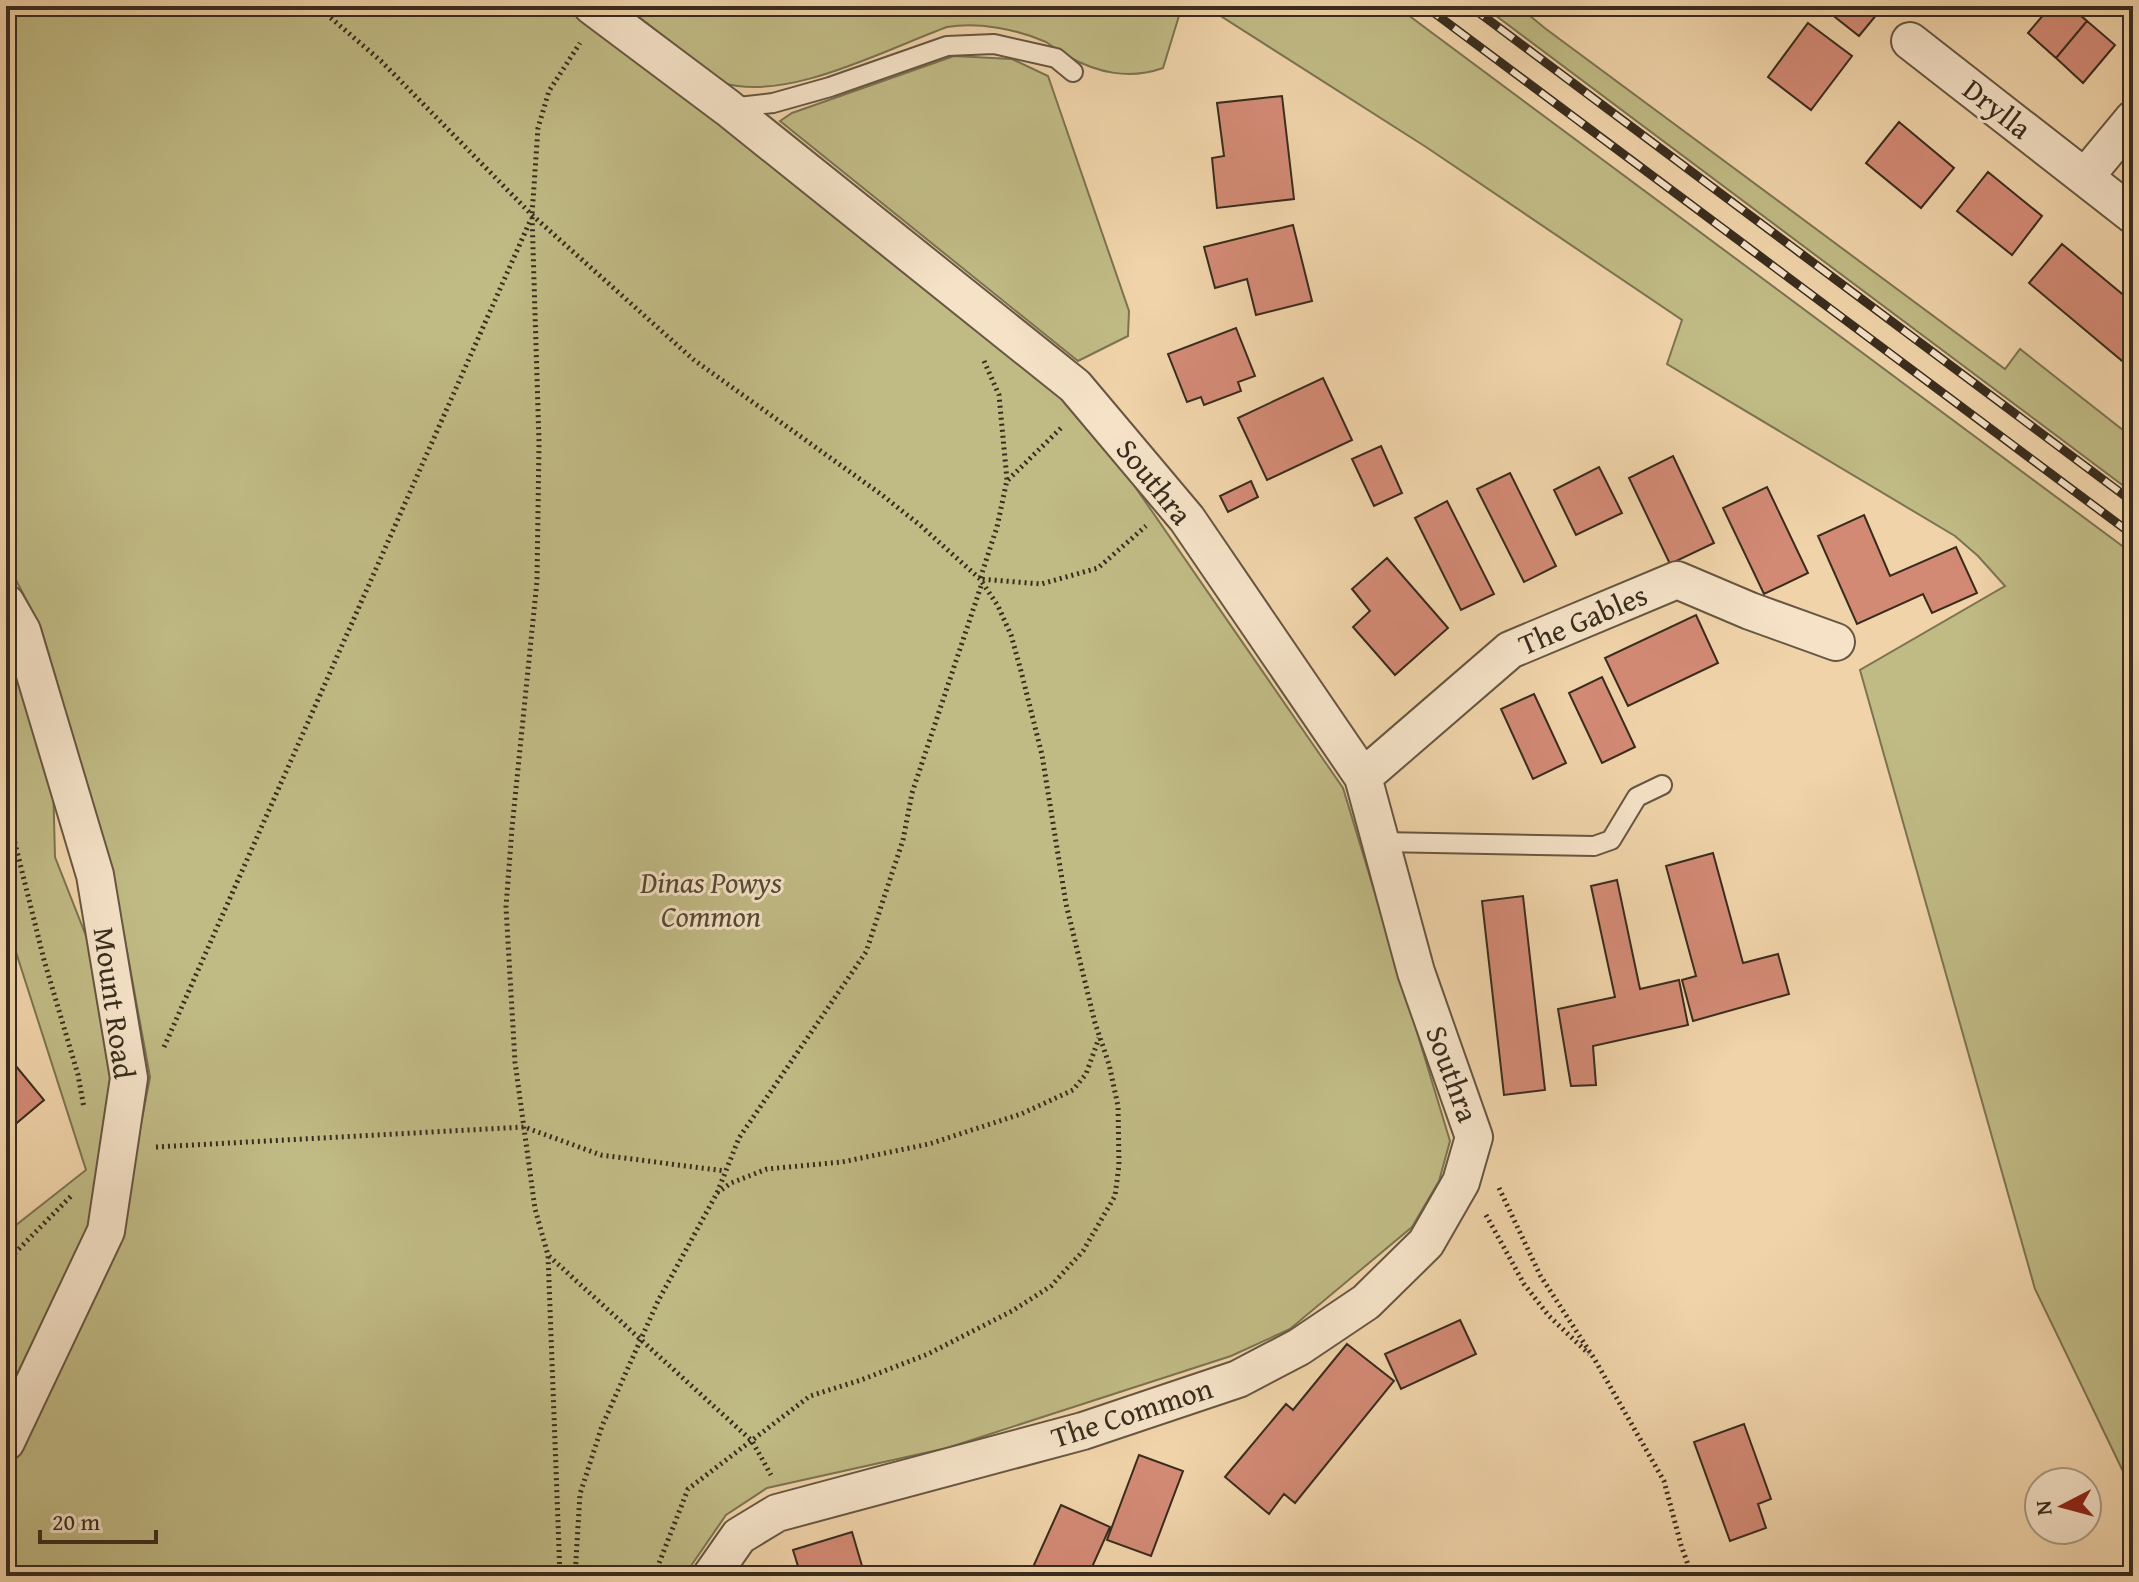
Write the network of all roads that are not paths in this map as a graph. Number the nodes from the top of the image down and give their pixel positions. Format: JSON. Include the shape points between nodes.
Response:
{"nodes":[{"id":1,"x":597,"y":10,"type":"edge"},
{"id":2,"x":1910,"y":41,"type":"dead end"},
{"id":3,"x":1073,"y":72,"type":"dead end"},
{"id":4,"x":728,"y":108,"type":"junction"},
{"id":5,"x":2133,"y":119,"type":"edge"},
{"id":6,"x":2085,"y":177,"type":"junction"},
{"id":7,"x":2133,"y":215,"type":"edge"},
{"id":8,"x":6,"y":603,"type":"edge"},
{"id":9,"x":1836,"y":642,"type":"dead end"},
{"id":10,"x":1363,"y":777,"type":"junction"},
{"id":11,"x":1662,"y":785,"type":"dead end"},
{"id":12,"x":1381,"y":842,"type":"junction"},
{"id":13,"x":1474,"y":1137,"type":"joint"},
{"id":14,"x":6,"y":1442,"type":"edge"},
{"id":15,"x":711,"y":1576,"type":"edge"}],
"edges":[{"from":1,"to":4,"type":"street","name":"Southra"},
{"from":2,"to":6,"type":"street","name":"Drylla"},
{"from":3,"to":4,"type":"lane","via":[[1056,58],[994,44],[947,46],[830,87],[773,103]]},
{"from":4,"to":10,"type":"street","name":"Southra","via":[[1075,386],[1173,502]]},
{"from":5,"to":6,"type":"street"},
{"from":6,"to":7,"type":"street","name":"Drylla"},
{"from":8,"to":14,"type":"street","name":"Mount Road","via":[[22,631],[95,875],[129,1078],[106,1231]]},
{"from":9,"to":10,"type":"street","name":"The Gables","via":[[1677,580],[1510,650]]},
{"from":10,"to":12,"type":"street","name":"Southra"},
{"from":11,"to":12,"type":"lane","via":[[1637,797],[1611,840],[1594,846]]},
{"from":12,"to":13,"type":"street","name":"Southra","via":[[1416,972]]},
{"from":13,"to":15,"type":"street","name":"The Common","via":[[1464,1175],[1426,1243],[1366,1302],[1299,1347],[1238,1379],[1083,1431],[777,1513],[739,1536]]}]}
